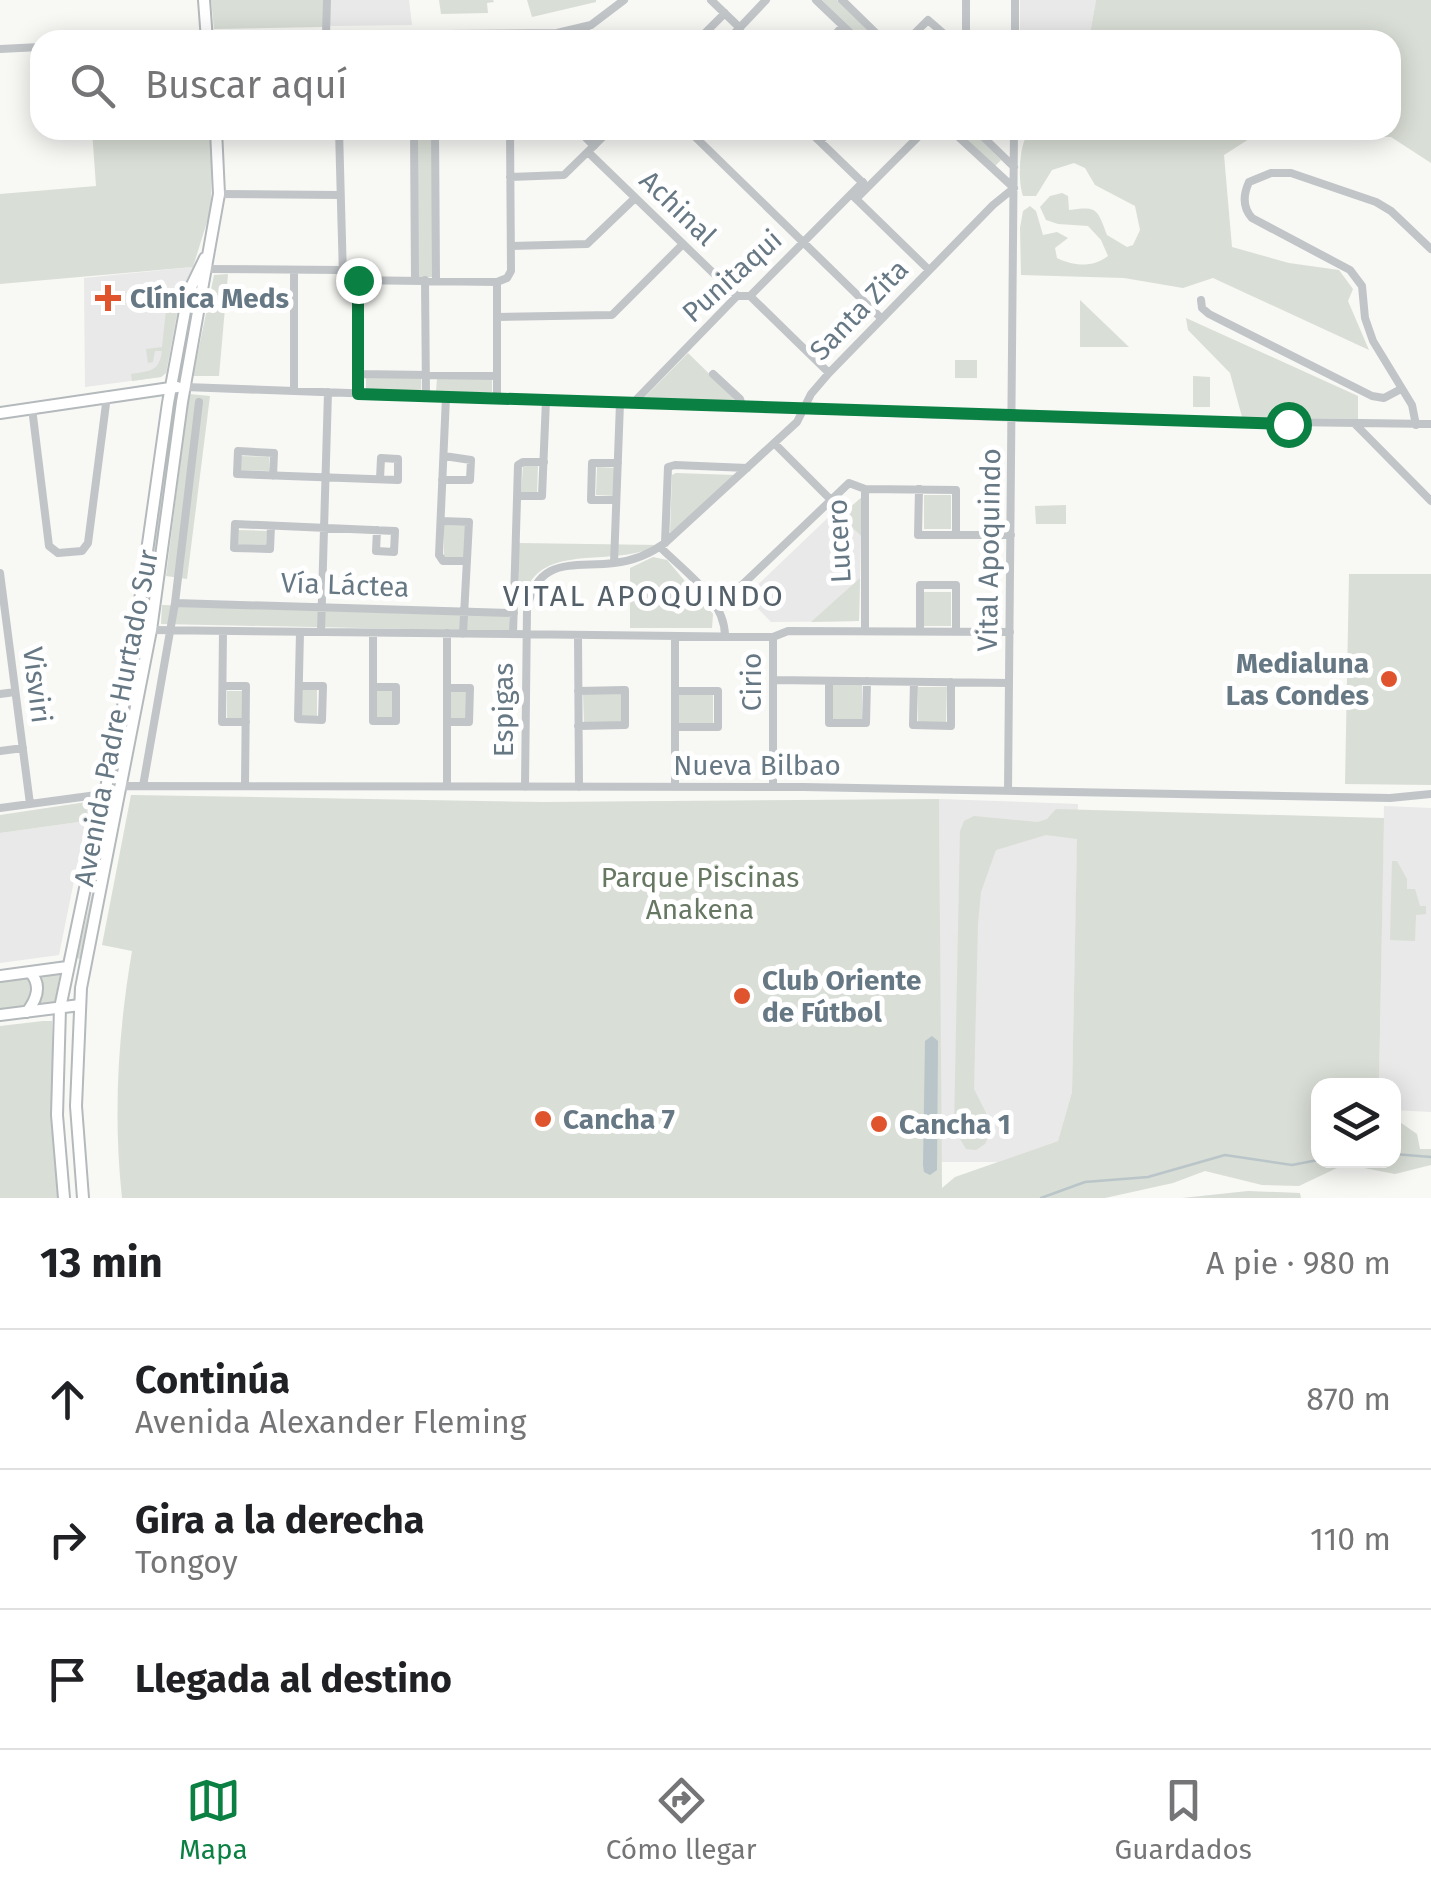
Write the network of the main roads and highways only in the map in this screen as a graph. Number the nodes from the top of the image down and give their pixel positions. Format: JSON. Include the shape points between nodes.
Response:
{"nodes":[{"id":1,"x":201,"y":0,"type":"edge"},
{"id":2,"x":205,"y":30,"type":"edge"},
{"id":3,"x":216,"y":140,"type":"edge"},
{"id":4,"x":210,"y":243,"type":"junction"},
{"id":5,"x":185,"y":387,"type":"junction"},
{"id":6,"x":171,"y":388,"type":"junction"},
{"id":7,"x":0,"y":412,"type":"edge"},
{"id":8,"x":67,"y":967,"type":"junction"},
{"id":9,"x":30,"y":972,"type":"junction"},
{"id":10,"x":0,"y":976,"type":"edge"},
{"id":11,"x":81,"y":988,"type":"junction"},
{"id":12,"x":80,"y":1005,"type":"junction"},
{"id":13,"x":60,"y":1008,"type":"junction"},
{"id":14,"x":27,"y":1012,"type":"junction"},
{"id":15,"x":0,"y":1016,"type":"edge"},
{"id":16,"x":64,"y":1198,"type":"edge"},
{"id":17,"x":83,"y":1198,"type":"edge"}],
"edges":[{"from":1,"to":2,"type":"main road"},
{"from":3,"to":4,"type":"main road","name":"Avenida Padre Hurtado Sur","via":[[219,194]]},
{"from":4,"to":5,"type":"main road","name":"Avenida Padre Hurtado Sur"},
{"from":4,"to":6,"type":"main road","name":"Avenida Padre Hurtado Sur","via":[[189,295]]},
{"from":5,"to":6,"type":"main road"},
{"from":5,"to":11,"type":"main road","name":"Avenida Padre Hurtado Sur","via":[[152,630]]},
{"from":6,"to":7,"type":"main road"},
{"from":6,"to":8,"type":"main road","name":"Avenida Padre Hurtado Sur","via":[[138,626]]},
{"from":8,"to":9,"type":"main road"},
{"from":8,"to":11,"type":"main road"},
{"from":8,"to":13,"type":"main road","name":"Avenida Padre Hurtado Sur"},
{"from":9,"to":10,"type":"main road"},
{"from":9,"to":14,"type":"main road","via":[[38,990]]},
{"from":11,"to":12,"type":"main road","name":"Avenida Padre Hurtado Sur"},
{"from":12,"to":13,"type":"main road"},
{"from":12,"to":17,"type":"main road","name":"Avenida Padre Hurtado Sur","via":[[76,1106]]},
{"from":13,"to":14,"type":"main road"},
{"from":13,"to":16,"type":"main road","name":"Avenida Padre Hurtado Sur","via":[[57,1116]]},
{"from":14,"to":15,"type":"main road"}]}
